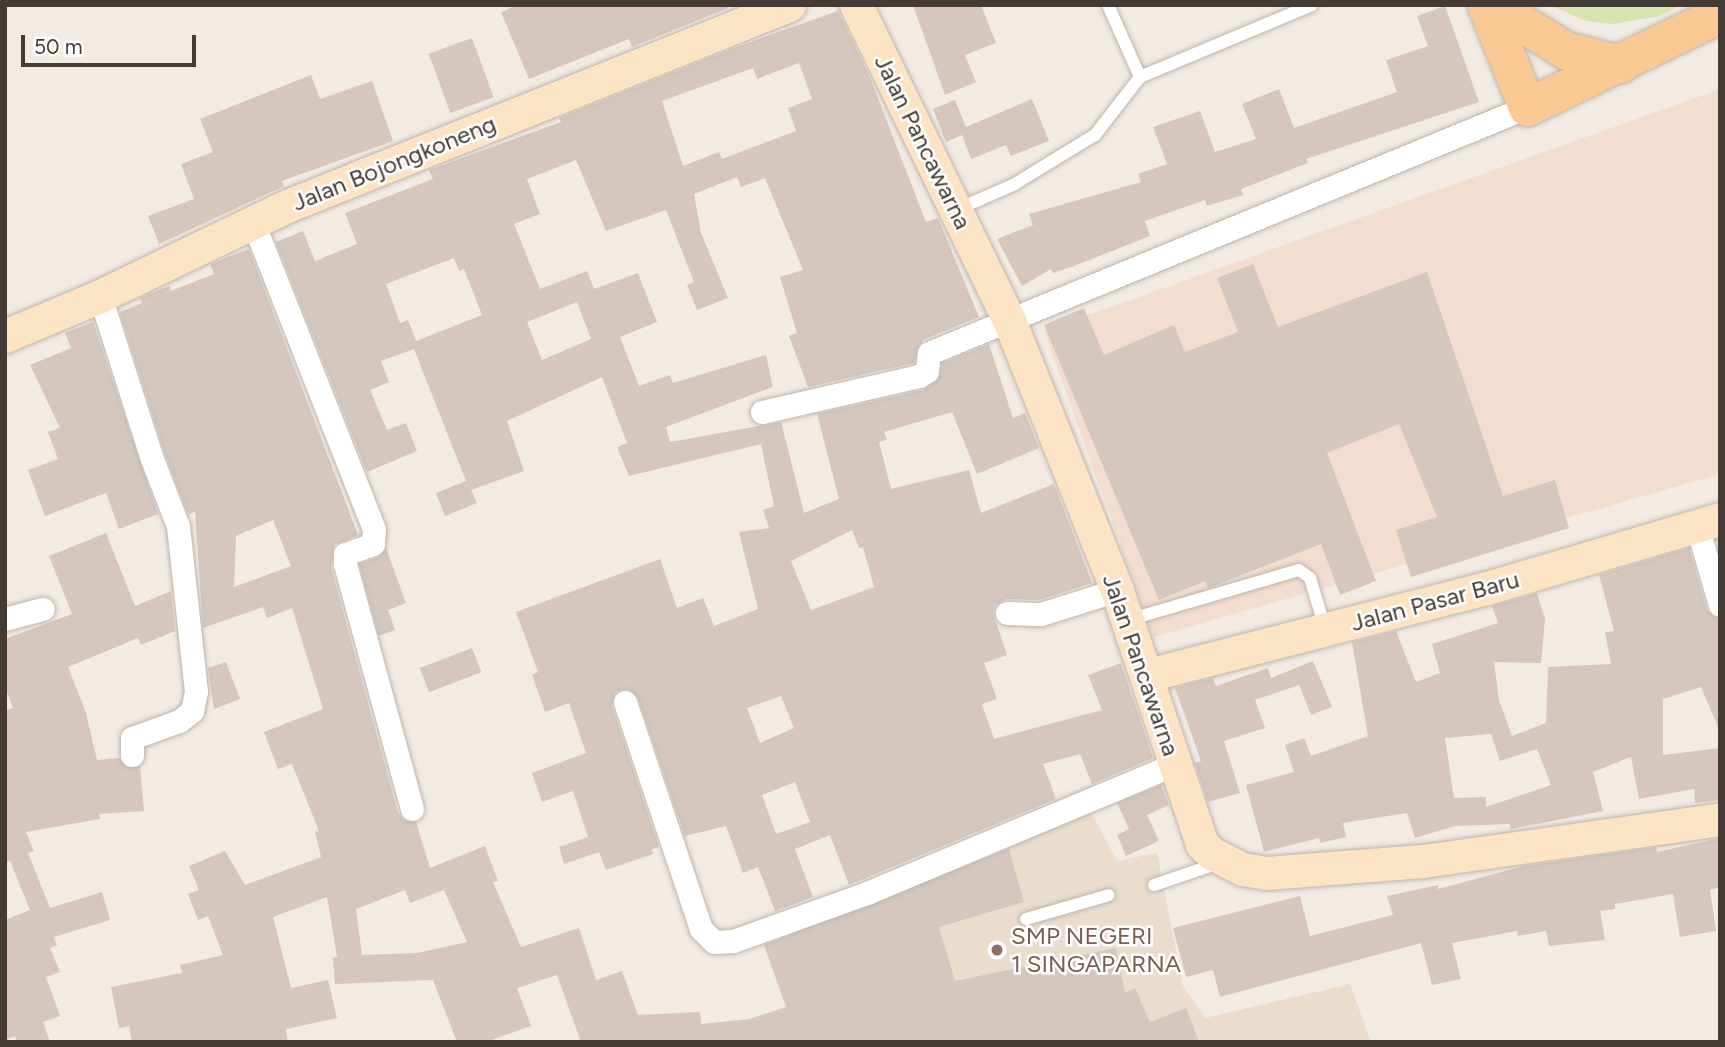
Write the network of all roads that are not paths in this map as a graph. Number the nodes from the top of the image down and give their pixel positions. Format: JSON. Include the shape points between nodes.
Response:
{"nodes":[{"id":1,"x":789,"y":5,"type":"edge"},
{"id":2,"x":856,"y":5,"type":"edge"},
{"id":3,"x":1108,"y":5,"type":"edge"},
{"id":4,"x":1312,"y":5,"type":"edge"},
{"id":5,"x":1486,"y":5,"type":"edge"},
{"id":6,"x":1504,"y":5,"type":"edge"},
{"id":7,"x":1720,"y":15,"type":"edge"},
{"id":8,"x":1720,"y":33,"type":"edge"},
{"id":9,"x":1659,"y":46,"type":"junction"},
{"id":10,"x":1620,"y":64,"type":"junction"},
{"id":11,"x":1140,"y":77,"type":"junction"},
{"id":12,"x":1527,"y":107,"type":"junction"},
{"id":13,"x":956,"y":210,"type":"junction"},
{"id":14,"x":253,"y":222,"type":"junction"},
{"id":15,"x":100,"y":296,"type":"junction"},
{"id":16,"x":1009,"y":320,"type":"junction"},
{"id":17,"x":5,"y":335,"type":"edge"},
{"id":18,"x":762,"y":412,"type":"dead end"},
{"id":19,"x":1708,"y":522,"type":"edge"},
{"id":20,"x":1123,"y":605,"type":"junction"},
{"id":21,"x":1720,"y":605,"type":"edge"},
{"id":22,"x":43,"y":609,"type":"dead end"},
{"id":23,"x":1007,"y":613,"type":"dead end"},
{"id":24,"x":5,"y":619,"type":"edge"},
{"id":25,"x":1325,"y":630,"type":"junction"},
{"id":26,"x":1148,"y":675,"type":"junction"},
{"id":27,"x":625,"y":702,"type":"dead end"},
{"id":28,"x":132,"y":755,"type":"dead end"},
{"id":29,"x":1175,"y":764,"type":"junction"},
{"id":30,"x":412,"y":809,"type":"dead end"},
{"id":31,"x":1720,"y":820,"type":"edge"},
{"id":32,"x":1223,"y":862,"type":"junction"},
{"id":33,"x":1154,"y":885,"type":"dead end"},
{"id":34,"x":1109,"y":895,"type":"dead end"},
{"id":35,"x":1026,"y":919,"type":"dead end"}],
"edges":[{"from":1,"to":14,"type":"main road","name":"Jalan Bojongkoneng"},
{"from":2,"to":13,"type":"main road","name":"Jalan Pancawarna"},
{"from":3,"to":11,"type":"lane"},
{"from":4,"to":11,"type":"lane"},
{"from":5,"to":12,"type":"main road"},
{"from":6,"to":10,"type":"main road","via":[[1517,20],[1565,50]]},
{"from":7,"to":9,"type":"main road"},
{"from":8,"to":9,"type":"main road"},
{"from":9,"to":10,"type":"main road"},
{"from":10,"to":12,"type":"main road"},
{"from":11,"to":13,"type":"lane","via":[[1096,135],[1013,186]]},
{"from":12,"to":16,"type":"street"},
{"from":13,"to":16,"type":"main road","name":"Jalan Pancawarna"},
{"from":14,"to":15,"type":"main road","name":"Jalan Bojongkoneng"},
{"from":14,"to":30,"type":"street","via":[[374,529],[373,544],[345,554],[345,564]]},
{"from":15,"to":17,"type":"main road","name":"Jalan Bojongkoneng"},
{"from":15,"to":28,"type":"street","via":[[178,526],[196,691],[192,711],[132,738]]},
{"from":16,"to":18,"type":"street","via":[[929,353],[927,371],[919,376]]},
{"from":16,"to":20,"type":"main road","name":"Jalan Pancawarna"},
{"from":19,"to":21,"type":"street"},
{"from":19,"to":25,"type":"main road","name":"Jalan Pasar Baru","via":[[1487,588]]},
{"from":20,"to":23,"type":"street"},
{"from":20,"to":25,"type":"lane","via":[[1299,570],[1310,578]]},
{"from":20,"to":26,"type":"main road","name":"Jalan Pancawarna"},
{"from":22,"to":24,"type":"street"},
{"from":25,"to":26,"type":"main road","name":"Jalan Pasar Baru"},
{"from":26,"to":29,"type":"main road","name":"Jalan Pancawarna"},
{"from":27,"to":29,"type":"street","via":[[701,929],[714,942],[733,941],[867,893]]},
{"from":29,"to":32,"type":"main road","name":"Jalan Pancawarna","via":[[1202,844]]},
{"from":31,"to":32,"type":"main road","via":[[1423,861],[1266,873]]},
{"from":32,"to":33,"type":"lane"},
{"from":34,"to":35,"type":"lane"}]}
